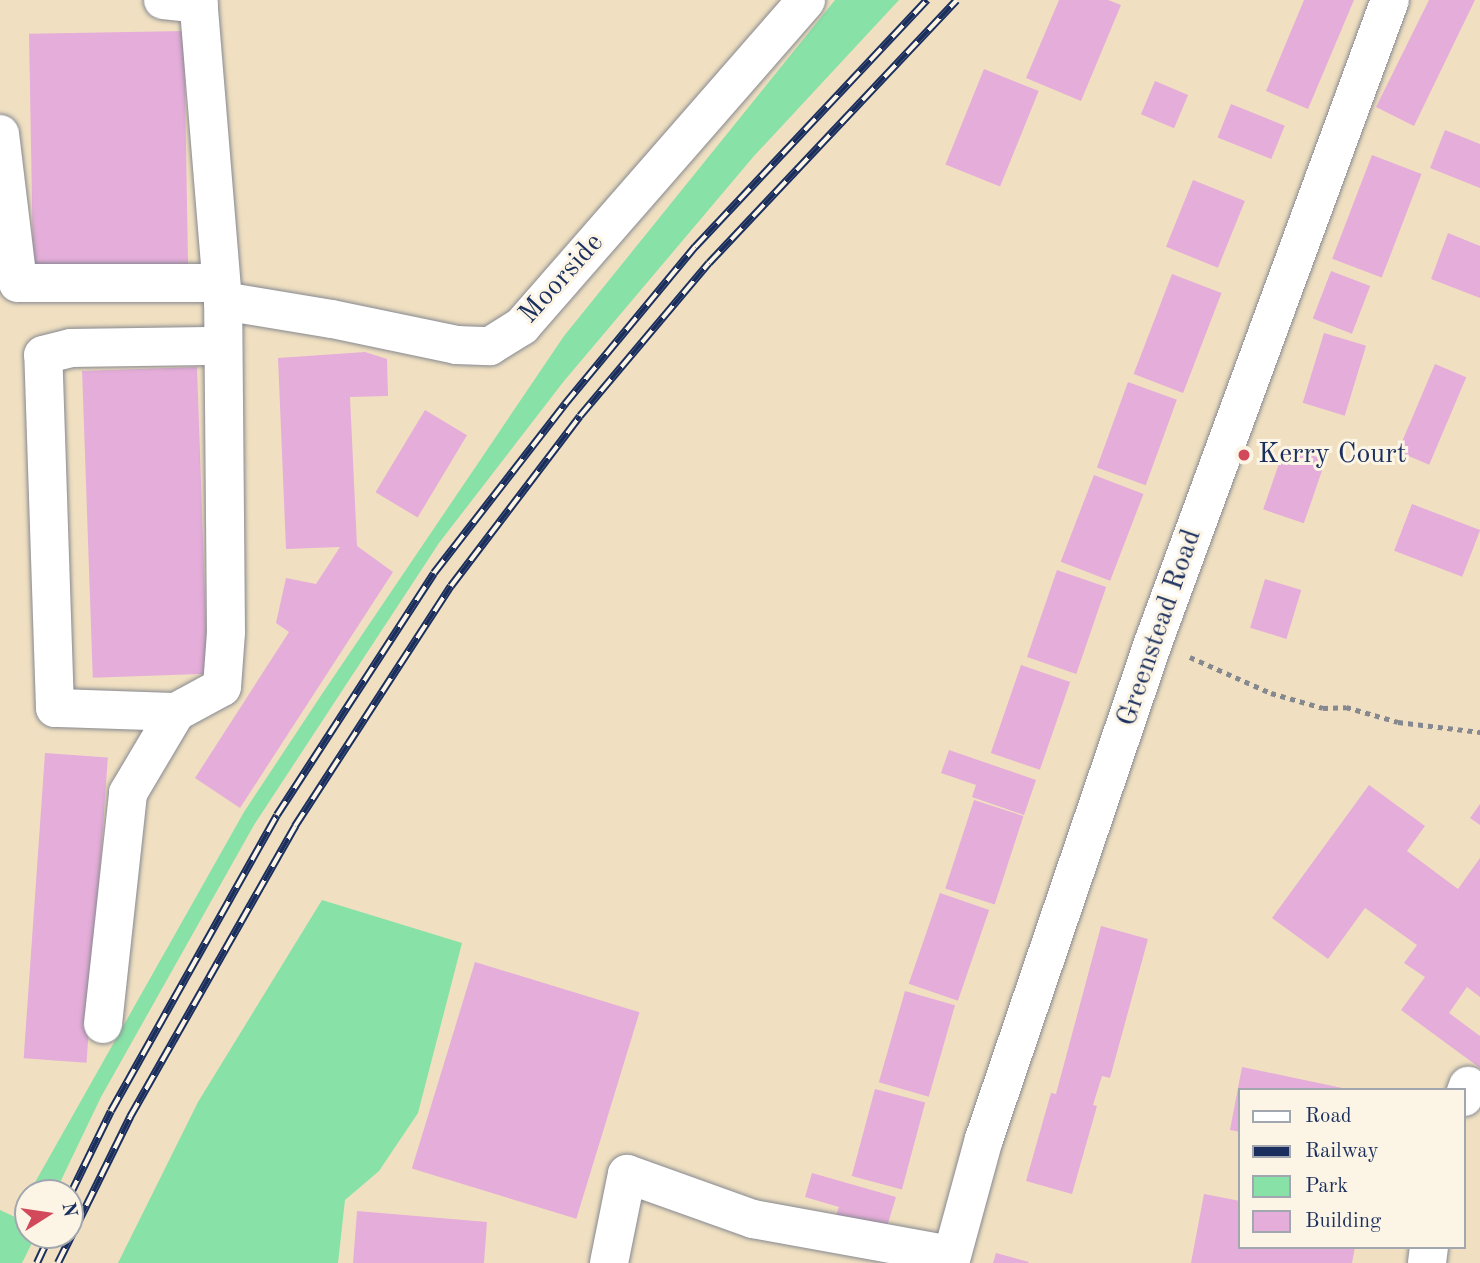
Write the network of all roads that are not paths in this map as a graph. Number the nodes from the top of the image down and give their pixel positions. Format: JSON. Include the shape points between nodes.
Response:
{"nodes":[{"id":1,"x":806,"y":0,"type":"edge"},
{"id":2,"x":1390,"y":0,"type":"edge"},
{"id":3,"x":187,"y":1,"type":"edge"},
{"id":4,"x":0,"y":134,"type":"edge"},
{"id":5,"x":222,"y":292,"type":"junction"},
{"id":6,"x":223,"y":346,"type":"junction"},
{"id":7,"x":176,"y":712,"type":"junction"},
{"id":8,"x":103,"y":1024,"type":"dead end"},
{"id":9,"x":951,"y":1259,"type":"edge"},
{"id":10,"x":609,"y":1263,"type":"edge"}],
"edges":[{"from":1,"to":5,"type":"street","name":"Moorside","via":[[522,327],[490,346],[456,345]]},
{"from":2,"to":9,"type":"street","name":"Greenstead Road","via":[[1153,643],[985,1139]]},
{"from":3,"to":5,"type":"street"},
{"from":4,"to":5,"type":"street","name":"Moorside","via":[[18,283]]},
{"from":5,"to":6,"type":"street"},
{"from":6,"to":7,"type":"street","via":[[226,632],[222,687]]},
{"from":6,"to":7,"type":"street","via":[[71,348],[43,355],[55,708]]},
{"from":7,"to":8,"type":"street","via":[[128,793]]},
{"from":9,"to":10,"type":"street","via":[[753,1219],[627,1174]]}]}
